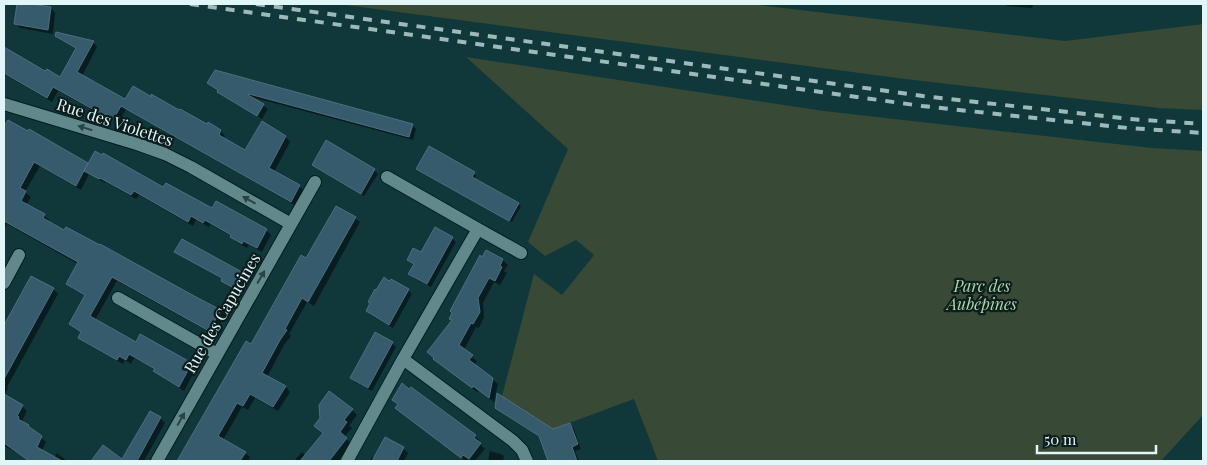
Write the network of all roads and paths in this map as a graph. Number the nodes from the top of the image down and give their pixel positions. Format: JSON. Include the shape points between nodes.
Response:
{"nodes":[{"id":1,"x":4,"y":104,"type":"edge"},
{"id":2,"x":387,"y":177,"type":"dead end"},
{"id":3,"x":315,"y":182,"type":"dead end"},
{"id":4,"x":291,"y":224,"type":"junction"},
{"id":5,"x":478,"y":229,"type":"junction"},
{"id":6,"x":521,"y":253,"type":"dead end"},
{"id":7,"x":19,"y":255,"type":"dead end"},
{"id":8,"x":4,"y":283,"type":"edge"},
{"id":9,"x":118,"y":298,"type":"dead end"},
{"id":10,"x":217,"y":354,"type":"junction"},
{"id":11,"x":403,"y":359,"type":"junction"},
{"id":12,"x":157,"y":461,"type":"edge"},
{"id":13,"x":347,"y":461,"type":"edge"},
{"id":14,"x":527,"y":461,"type":"edge"}],
"edges":[{"from":4,"to":1,"type":"street","name":"Rue des Violettes","one_way":true,"via":[[165,154]]},
{"from":2,"to":5,"type":"street"},
{"from":3,"to":4,"type":"street","name":"Rue des Capucines"},
{"from":10,"to":4,"type":"street","name":"Rue des Capucines","one_way":true},
{"from":5,"to":6,"type":"street"},
{"from":5,"to":11,"type":"street"},
{"from":7,"to":8,"type":"street"},
{"from":9,"to":10,"type":"street"},
{"from":12,"to":10,"type":"street","name":"Rue des Capucines","one_way":true},
{"from":11,"to":13,"type":"street"},
{"from":11,"to":14,"type":"street","via":[[513,441]]}]}
